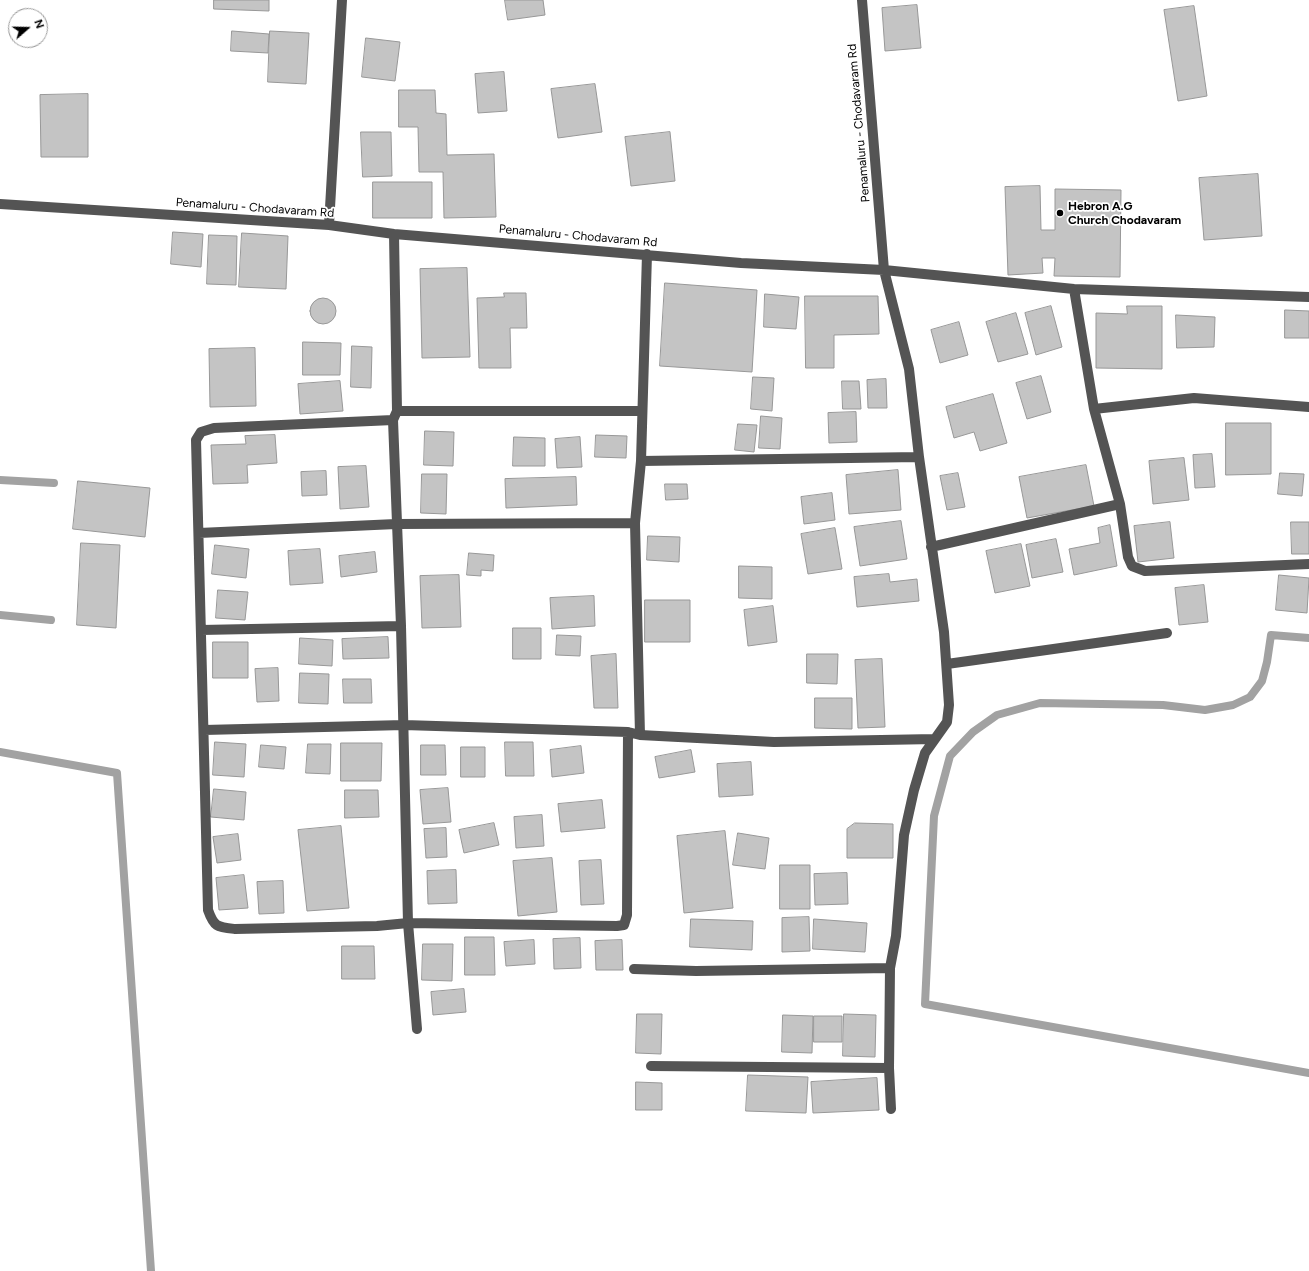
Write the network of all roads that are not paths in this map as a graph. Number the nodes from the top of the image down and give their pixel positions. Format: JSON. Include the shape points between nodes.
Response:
{"nodes":[{"id":1,"x":342,"y":0,"type":"edge"},
{"id":2,"x":862,"y":0,"type":"edge"},
{"id":3,"x":0,"y":204,"type":"edge"},
{"id":4,"x":330,"y":225,"type":"junction"},
{"id":5,"x":394,"y":234,"type":"junction"},
{"id":6,"x":647,"y":254,"type":"junction"},
{"id":7,"x":884,"y":270,"type":"junction"},
{"id":8,"x":1074,"y":289,"type":"junction"},
{"id":9,"x":1309,"y":297,"type":"edge"},
{"id":10,"x":1309,"y":407,"type":"edge"},
{"id":11,"x":1094,"y":409,"type":"junction"},
{"id":12,"x":642,"y":411,"type":"junction"},
{"id":13,"x":395,"y":415,"type":"junction"},
{"id":14,"x":919,"y":457,"type":"junction"},
{"id":15,"x":641,"y":461,"type":"junction"},
{"id":16,"x":1120,"y":504,"type":"junction"},
{"id":17,"x":635,"y":523,"type":"junction"},
{"id":18,"x":396,"y":524,"type":"junction"},
{"id":19,"x":199,"y":533,"type":"junction"},
{"id":20,"x":932,"y":547,"type":"junction"},
{"id":21,"x":1309,"y":564,"type":"edge"},
{"id":22,"x":401,"y":626,"type":"junction"},
{"id":23,"x":201,"y":630,"type":"junction"},
{"id":24,"x":1167,"y":633,"type":"dead end"},
{"id":25,"x":947,"y":664,"type":"junction"},
{"id":26,"x":404,"y":725,"type":"junction"},
{"id":27,"x":204,"y":730,"type":"junction"},
{"id":28,"x":628,"y":732,"type":"junction"},
{"id":29,"x":640,"y":734,"type":"junction"},
{"id":30,"x":935,"y":738,"type":"junction"},
{"id":31,"x":408,"y":922,"type":"junction"},
{"id":32,"x":890,"y":968,"type":"junction"},
{"id":33,"x":634,"y":969,"type":"dead end"},
{"id":34,"x":417,"y":1029,"type":"dead end"},
{"id":35,"x":651,"y":1066,"type":"dead end"},
{"id":36,"x":889,"y":1068,"type":"junction"},
{"id":37,"x":891,"y":1109,"type":"dead end"}],
"edges":[{"from":1,"to":4,"type":"street"},
{"from":2,"to":7,"type":"street","name":"Penamaluru - Chodavaram Rd"},
{"from":3,"to":4,"type":"street","name":"Penamaluru - Chodavaram Rd"},
{"from":4,"to":5,"type":"street","name":"Penamaluru - Chodavaram Rd"},
{"from":5,"to":6,"type":"street","name":"Penamaluru - Chodavaram Rd"},
{"from":5,"to":13,"type":"street"},
{"from":6,"to":7,"type":"street","name":"Penamaluru - Chodavaram Rd","via":[[741,263]]},
{"from":6,"to":12,"type":"street"},
{"from":7,"to":8,"type":"street"},
{"from":7,"to":14,"type":"street","via":[[909,369]]},
{"from":8,"to":9,"type":"street"},
{"from":8,"to":11,"type":"street"},
{"from":10,"to":11,"type":"street","via":[[1194,398]]},
{"from":11,"to":16,"type":"street"},
{"from":12,"to":13,"type":"street"},
{"from":12,"to":15,"type":"street"},
{"from":13,"to":18,"type":"street"},
{"from":13,"to":19,"type":"street","via":[[214,428],[201,432],[196,440]]},
{"from":14,"to":15,"type":"street"},
{"from":14,"to":20,"type":"street"},
{"from":15,"to":17,"type":"street"},
{"from":16,"to":20,"type":"street"},
{"from":16,"to":21,"type":"street","via":[[1128,557],[1132,566],[1145,571]]},
{"from":17,"to":18,"type":"street"},
{"from":17,"to":29,"type":"street"},
{"from":18,"to":19,"type":"street"},
{"from":18,"to":22,"type":"street"},
{"from":19,"to":23,"type":"street"},
{"from":20,"to":25,"type":"street"},
{"from":22,"to":23,"type":"street"},
{"from":22,"to":26,"type":"street"},
{"from":23,"to":27,"type":"street"},
{"from":24,"to":25,"type":"street"},
{"from":25,"to":30,"type":"street","via":[[947,722]]},
{"from":26,"to":27,"type":"street"},
{"from":26,"to":28,"type":"street"},
{"from":26,"to":31,"type":"street"},
{"from":27,"to":31,"type":"street","via":[[208,910],[213,922],[220,927],[235,928],[377,926]]},
{"from":28,"to":29,"type":"street"},
{"from":28,"to":31,"type":"street","via":[[627,915],[624,925]]},
{"from":29,"to":30,"type":"street","via":[[774,742]]},
{"from":30,"to":32,"type":"street","via":[[925,753],[904,835],[896,936]]},
{"from":31,"to":34,"type":"street"},
{"from":32,"to":33,"type":"street","via":[[696,971]]},
{"from":32,"to":36,"type":"street"},
{"from":35,"to":36,"type":"street"},
{"from":36,"to":37,"type":"street"}]}
